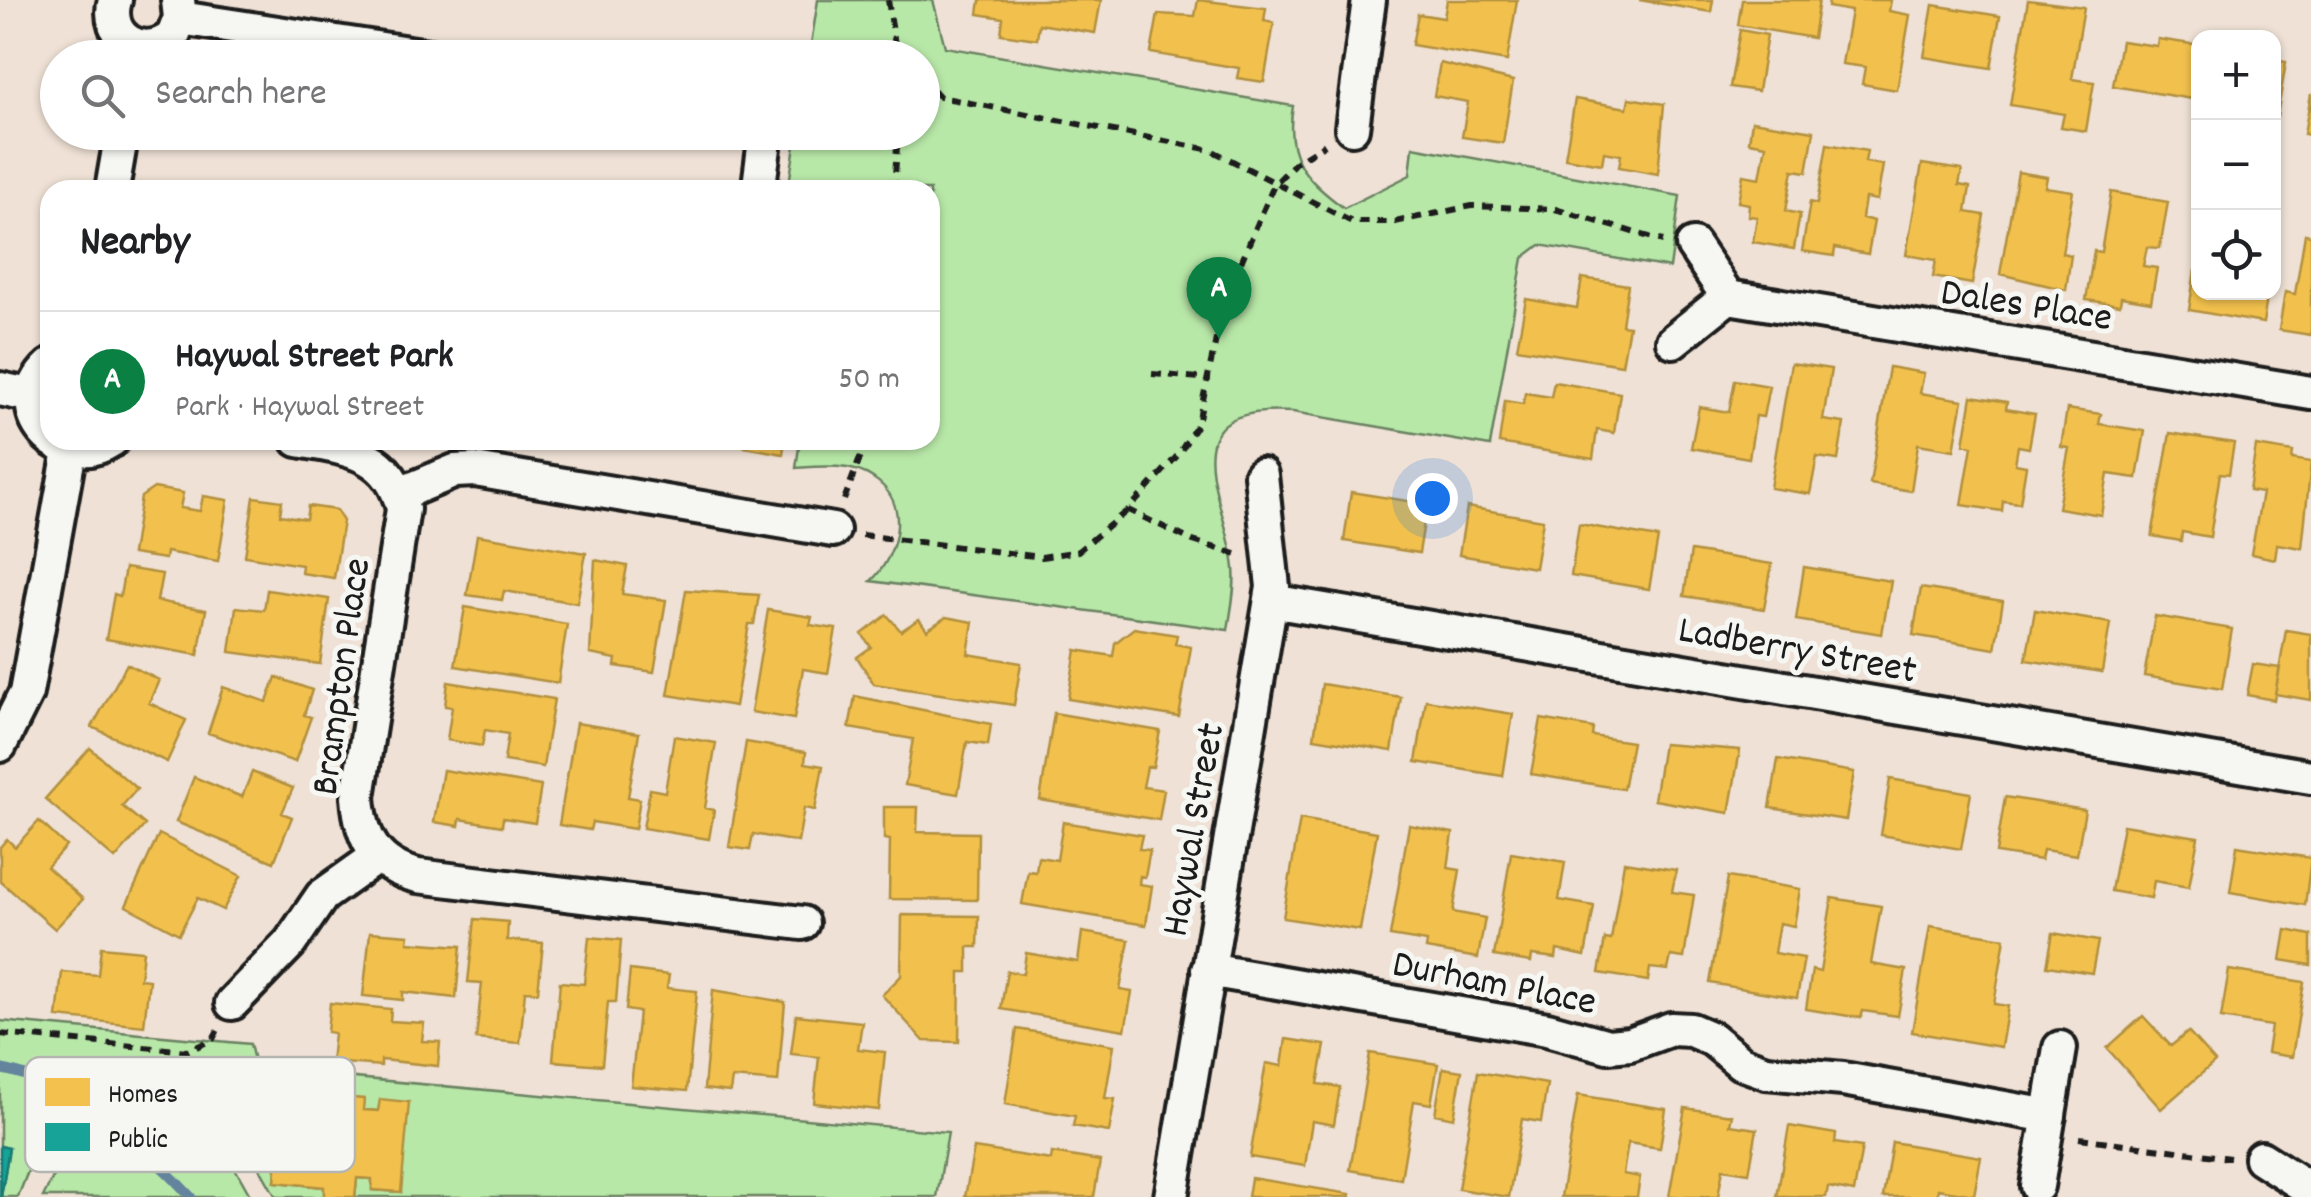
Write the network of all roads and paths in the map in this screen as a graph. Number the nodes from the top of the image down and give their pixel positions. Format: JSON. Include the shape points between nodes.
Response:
{"nodes":[{"id":1,"x":888,"y":0,"type":"edge"},
{"id":2,"x":1369,"y":0,"type":"edge"},
{"id":3,"x":108,"y":1,"type":"edge"},
{"id":4,"x":179,"y":9,"type":"edge"},
{"id":5,"x":126,"y":40,"type":"edge"},
{"id":6,"x":166,"y":40,"type":"edge"},
{"id":7,"x":345,"y":40,"type":"edge"},
{"id":8,"x":894,"y":40,"type":"edge"},
{"id":9,"x":940,"y":97,"type":"edge"},
{"id":10,"x":1352,"y":128,"type":"joint"},
{"id":11,"x":119,"y":150,"type":"edge"},
{"id":12,"x":764,"y":150,"type":"edge"},
{"id":13,"x":897,"y":150,"type":"edge"},
{"id":14,"x":760,"y":178,"type":"dead end"},
{"id":15,"x":114,"y":180,"type":"edge"},
{"id":16,"x":895,"y":180,"type":"edge"},
{"id":17,"x":1274,"y":185,"type":"junction"},
{"id":18,"x":1693,"y":245,"type":"joint"},
{"id":19,"x":1728,"y":296,"type":"junction"},
{"id":20,"x":1673,"y":341,"type":"dead end"},
{"id":21,"x":1152,"y":374,"type":"dead end"},
{"id":22,"x":1210,"y":379,"type":"junction"},
{"id":23,"x":40,"y":384,"type":"edge"},
{"id":24,"x":0,"y":389,"type":"edge"},
{"id":25,"x":2311,"y":394,"type":"edge"},
{"id":26,"x":33,"y":396,"type":"junction"},
{"id":27,"x":40,"y":427,"type":"edge"},
{"id":28,"x":70,"y":450,"type":"joint"},
{"id":29,"x":90,"y":450,"type":"edge"},
{"id":30,"x":339,"y":450,"type":"edge"},
{"id":31,"x":862,"y":450,"type":"edge"},
{"id":32,"x":1261,"y":475,"type":"dead end"},
{"id":33,"x":400,"y":494,"type":"junction"},
{"id":34,"x":1128,"y":510,"type":"junction"},
{"id":35,"x":833,"y":530,"type":"junction"},
{"id":36,"x":1272,"y":556,"type":"junction"},
{"id":37,"x":1271,"y":602,"type":"junction"},
{"id":38,"x":0,"y":745,"type":"edge"},
{"id":39,"x":2311,"y":777,"type":"edge"},
{"id":40,"x":378,"y":856,"type":"junction"},
{"id":41,"x":802,"y":924,"type":"dead end"},
{"id":42,"x":1208,"y":970,"type":"junction"},
{"id":43,"x":232,"y":1004,"type":"joint"},
{"id":44,"x":0,"y":1034,"type":"edge"},
{"id":45,"x":2060,"y":1048,"type":"dead end"},
{"id":46,"x":2048,"y":1124,"type":"junction"},
{"id":47,"x":2261,"y":1158,"type":"joint"},
{"id":48,"x":2037,"y":1186,"type":"dead end"},
{"id":49,"x":2311,"y":1190,"type":"edge"},
{"id":50,"x":1171,"y":1197,"type":"edge"}],
"edges":[{"from":1,"to":8,"type":"path"},
{"from":2,"to":10,"type":"street"},
{"from":3,"to":5,"type":"street"},
{"from":4,"to":6,"type":"street"},
{"from":4,"to":7,"type":"street"},
{"from":9,"to":17,"type":"path","via":[[1210,150]]},
{"from":10,"to":17,"type":"path","via":[[1296,162]]},
{"from":11,"to":15,"type":"street"},
{"from":12,"to":14,"type":"street"},
{"from":13,"to":16,"type":"path"},
{"from":17,"to":18,"type":"path","via":[[1352,222],[1395,222],[1472,206],[1555,210],[1678,248]]},
{"from":17,"to":22,"type":"path","via":[[1224,302]]},
{"from":18,"to":19,"type":"street"},
{"from":19,"to":20,"type":"street"},
{"from":19,"to":25,"type":"street","name":"Dales Place"},
{"from":21,"to":22,"type":"path"},
{"from":22,"to":34,"type":"path","via":[[1198,423],[1178,455]]},
{"from":23,"to":26,"type":"street"},
{"from":24,"to":26,"type":"street"},
{"from":26,"to":27,"type":"street"},
{"from":28,"to":29,"type":"street"},
{"from":28,"to":38,"type":"street","via":[[26,693]]},
{"from":30,"to":33,"type":"street","via":[[372,458]]},
{"from":31,"to":35,"type":"path"},
{"from":32,"to":36,"type":"street","name":"Haywal Street"},
{"from":33,"to":35,"type":"street","via":[[475,470]]},
{"from":33,"to":40,"type":"street","name":"Brampton Place","via":[[401,542],[358,798],[362,827]]},
{"from":34,"to":35,"type":"path","via":[[1078,551],[1042,557]]},
{"from":34,"to":36,"type":"path","via":[[1218,550]]},
{"from":36,"to":37,"type":"street","name":"Haywal Street"},
{"from":37,"to":39,"type":"street","name":"Ladberry Street"},
{"from":37,"to":42,"type":"street","name":"Haywal Street"},
{"from":40,"to":41,"type":"street","via":[[418,876]]},
{"from":40,"to":43,"type":"street","via":[[322,896],[283,952]]},
{"from":42,"to":46,"type":"street","name":"Durham Place","via":[[1548,1029],[1608,1046],[1692,1030],[1741,1064],[1766,1072],[1843,1080]]},
{"from":42,"to":50,"type":"street","name":"Haywal Street"},
{"from":43,"to":44,"type":"path","via":[[212,1039],[188,1051]]},
{"from":45,"to":46,"type":"street"},
{"from":46,"to":47,"type":"path","via":[[2211,1159]]},
{"from":46,"to":48,"type":"street"},
{"from":47,"to":49,"type":"street"}]}
